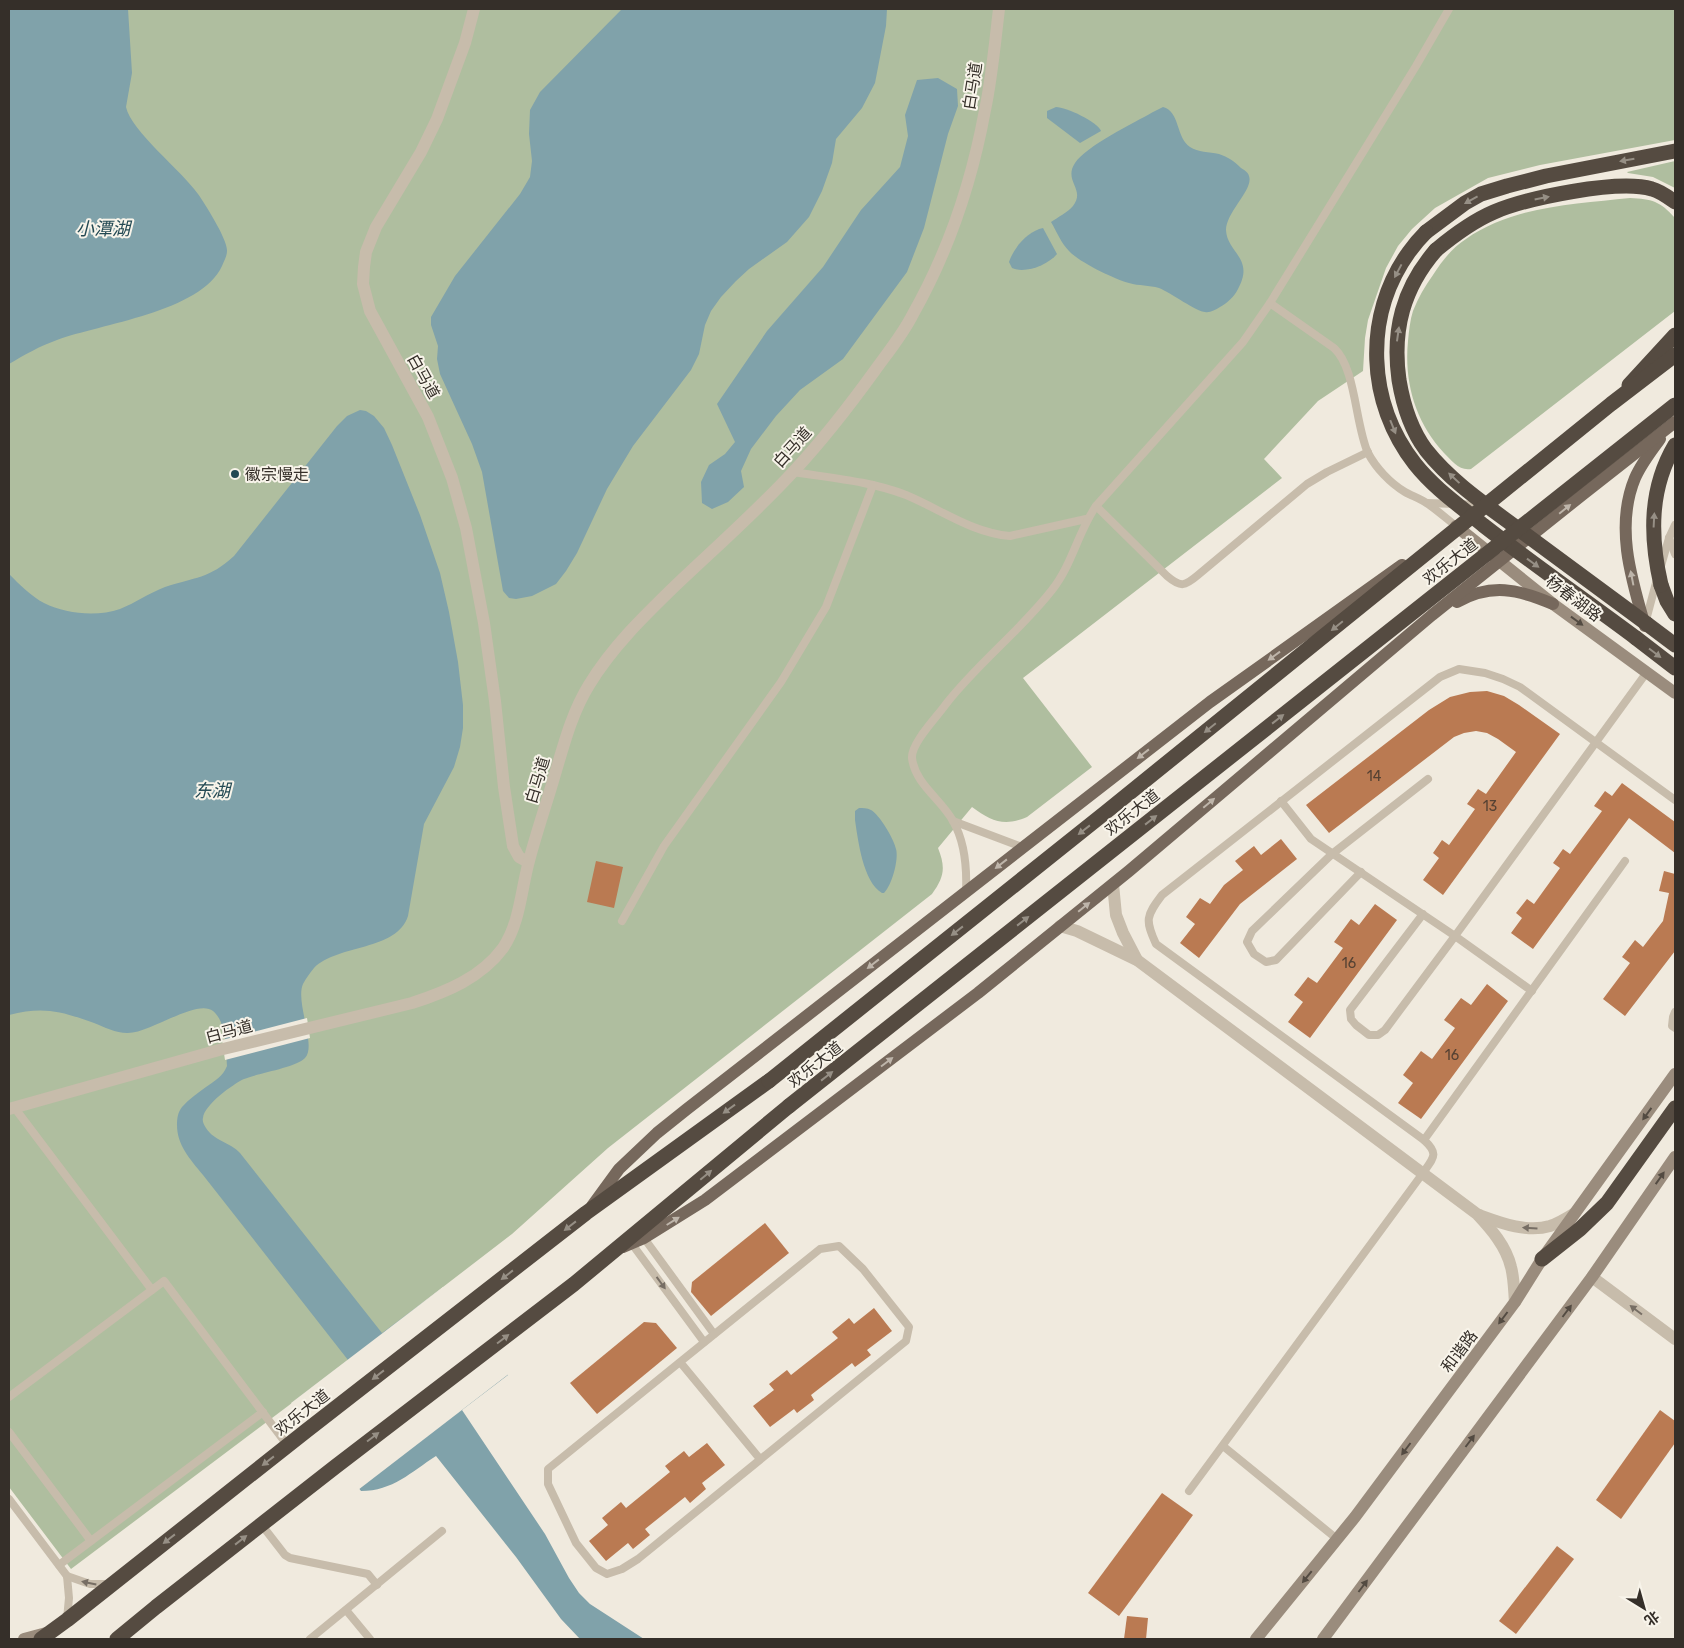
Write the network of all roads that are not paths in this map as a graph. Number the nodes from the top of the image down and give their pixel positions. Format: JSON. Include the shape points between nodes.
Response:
{"nodes":[{"id":1,"x":474,"y":9,"type":"edge"},
{"id":2,"x":999,"y":9,"type":"edge"},
{"id":3,"x":1450,"y":9,"type":"edge"},
{"id":4,"x":1675,"y":151,"type":"edge"},
{"id":5,"x":1675,"y":202,"type":"edge"},
{"id":6,"x":1270,"y":303,"type":"junction"},
{"id":7,"x":1675,"y":335,"type":"edge"},
{"id":8,"x":1675,"y":355,"type":"edge"},
{"id":9,"x":1675,"y":359,"type":"edge"},
{"id":10,"x":1610,"y":404,"type":"junction"},
{"id":11,"x":1675,"y":405,"type":"edge"},
{"id":12,"x":1670,"y":426,"type":"edge"},
{"id":13,"x":1675,"y":446,"type":"edge"},
{"id":14,"x":1368,"y":452,"type":"junction"},
{"id":15,"x":793,"y":472,"type":"junction"},
{"id":16,"x":873,"y":485,"type":"junction"},
{"id":17,"x":1427,"y":503,"type":"junction"},
{"id":18,"x":1481,"y":505,"type":"junction"},
{"id":19,"x":1096,"y":506,"type":"junction"},
{"id":20,"x":1086,"y":519,"type":"junction"},
{"id":21,"x":1675,"y":525,"type":"edge"},
{"id":22,"x":1456,"y":526,"type":"junction"},
{"id":23,"x":1669,"y":538,"type":"junction"},
{"id":24,"x":1527,"y":540,"type":"junction"},
{"id":25,"x":1675,"y":554,"type":"edge"},
{"id":26,"x":1500,"y":562,"type":"junction"},
{"id":27,"x":1553,"y":604,"type":"junction"},
{"id":28,"x":1675,"y":614,"type":"edge"},
{"id":29,"x":1432,"y":615,"type":"junction"},
{"id":30,"x":1645,"y":626,"type":"joint"},
{"id":31,"x":1675,"y":645,"type":"edge"},
{"id":32,"x":1675,"y":650,"type":"edge"},
{"id":33,"x":1675,"y":668,"type":"edge"},
{"id":34,"x":1647,"y":672,"type":"junction"},
{"id":35,"x":1675,"y":693,"type":"edge"},
{"id":36,"x":1596,"y":742,"type":"junction"},
{"id":37,"x":1428,"y":779,"type":"dead end"},
{"id":38,"x":1675,"y":800,"type":"edge"},
{"id":39,"x":1281,"y":801,"type":"junction"},
{"id":40,"x":953,"y":821,"type":"junction"},
{"id":41,"x":1022,"y":847,"type":"junction"},
{"id":42,"x":1332,"y":854,"type":"junction"},
{"id":43,"x":1625,"y":861,"type":"dead end"},
{"id":44,"x":528,"y":862,"type":"junction"},
{"id":45,"x":1362,"y":872,"type":"junction"},
{"id":46,"x":1113,"y":884,"type":"junction"},
{"id":47,"x":966,"y":892,"type":"junction"},
{"id":48,"x":1423,"y":914,"type":"junction"},
{"id":49,"x":622,"y":921,"type":"dead end"},
{"id":50,"x":1060,"y":926,"type":"junction"},
{"id":51,"x":1455,"y":936,"type":"junction"},
{"id":52,"x":1137,"y":960,"type":"junction"},
{"id":53,"x":1532,"y":991,"type":"junction"},
{"id":54,"x":1675,"y":1012,"type":"edge"},
{"id":55,"x":1675,"y":1028,"type":"edge"},
{"id":56,"x":1675,"y":1074,"type":"edge"},
{"id":57,"x":12,"y":1108,"type":"edge"},
{"id":58,"x":1675,"y":1108,"type":"edge"},
{"id":59,"x":1424,"y":1140,"type":"junction"},
{"id":60,"x":1675,"y":1157,"type":"edge"},
{"id":61,"x":1424,"y":1173,"type":"junction"},
{"id":62,"x":586,"y":1213,"type":"junction"},
{"id":63,"x":1575,"y":1213,"type":"junction"},
{"id":64,"x":1477,"y":1214,"type":"junction"},
{"id":65,"x":638,"y":1241,"type":"junction"},
{"id":66,"x":614,"y":1251,"type":"junction"},
{"id":67,"x":1542,"y":1259,"type":"junction"},
{"id":68,"x":1592,"y":1277,"type":"junction"},
{"id":69,"x":152,"y":1290,"type":"junction"},
{"id":70,"x":1515,"y":1302,"type":"junction"},
{"id":71,"x":714,"y":1334,"type":"junction"},
{"id":72,"x":1675,"y":1339,"type":"edge"},
{"id":73,"x":704,"y":1342,"type":"junction"},
{"id":74,"x":680,"y":1362,"type":"junction"},
{"id":75,"x":9,"y":1397,"type":"edge"},
{"id":76,"x":263,"y":1412,"type":"junction"},
{"id":77,"x":9,"y":1432,"type":"edge"},
{"id":78,"x":288,"y":1446,"type":"junction"},
{"id":79,"x":1223,"y":1446,"type":"junction"},
{"id":80,"x":760,"y":1459,"type":"junction"},
{"id":81,"x":1189,"y":1491,"type":"dead end"},
{"id":82,"x":9,"y":1498,"type":"edge"},
{"id":83,"x":261,"y":1524,"type":"junction"},
{"id":84,"x":442,"y":1531,"type":"dead end"},
{"id":85,"x":1337,"y":1539,"type":"junction"},
{"id":86,"x":91,"y":1541,"type":"junction"},
{"id":87,"x":59,"y":1565,"type":"junction"},
{"id":88,"x":67,"y":1576,"type":"junction"},
{"id":89,"x":112,"y":1584,"type":"junction"},
{"id":90,"x":377,"y":1584,"type":"junction"},
{"id":91,"x":156,"y":1606,"type":"junction"},
{"id":92,"x":346,"y":1610,"type":"junction"},
{"id":93,"x":67,"y":1620,"type":"junction"},
{"id":94,"x":46,"y":1636,"type":"edge"},
{"id":95,"x":24,"y":1639,"type":"edge"},
{"id":96,"x":117,"y":1639,"type":"edge"},
{"id":97,"x":135,"y":1639,"type":"edge"},
{"id":98,"x":310,"y":1639,"type":"edge"},
{"id":99,"x":370,"y":1639,"type":"edge"},
{"id":100,"x":1256,"y":1639,"type":"edge"},
{"id":101,"x":1323,"y":1639,"type":"edge"}],
"edges":[{"from":1,"to":44,"type":"street","name":"白马道","via":[[437,119],[376,227],[366,252],[363,284],[370,310],[428,417],[452,478],[466,528],[484,623],[514,846],[519,857]]},
{"from":2,"to":15,"type":"street","name":"白马道","via":[[986,109],[963,198],[941,258],[899,337],[836,423]]},
{"from":3,"to":6,"type":"lane"},
{"from":4,"to":33,"type":"highway","one_way":true,"bridge":true,"via":[[1602,164],[1481,194],[1426,232],[1409,251],[1384,302],[1377,329],[1379,384],[1384,403],[1397,436],[1428,479],[1502,540]]},
{"from":31,"to":5,"type":"highway","one_way":true,"bridge":true,"via":[[1483,503],[1438,463],[1421,442],[1407,414],[1396,358],[1399,323],[1415,279],[1436,250],[1479,219],[1533,200],[1614,187],[1653,189]]},
{"from":6,"to":14,"type":"lane","via":[[1340,353],[1347,368]]},
{"from":6,"to":19,"type":"lane","via":[[1243,342]]},
{"from":7,"to":10,"type":"highway","bridge":true},
{"from":8,"to":10,"type":"highway","name":"欢乐大道","bridge":true},
{"from":9,"to":18,"type":"main road","name":"欢乐大道"},
{"from":10,"to":62,"type":"highway","name":"欢乐大道","one_way":true,"bridge":true,"via":[[768,1081]]},
{"from":66,"to":11,"type":"highway","name":"欢乐大道","one_way":true,"bridge":true,"via":[[789,1106]]},
{"from":24,"to":12,"type":"main road","name":"欢乐大道","one_way":true},
{"from":30,"to":12,"type":"main road","one_way":true,"via":[[1627,552],[1626,512],[1636,477]]},
{"from":28,"to":13,"type":"highway","one_way":true,"bridge":true,"via":[[1661,585],[1653,532],[1657,490]]},
{"from":14,"to":17,"type":"lane","via":[[1392,483]]},
{"from":14,"to":19,"type":"lane","via":[[1307,484],[1184,584],[1178,584],[1167,576]]},
{"from":15,"to":16,"type":"lane"},
{"from":15,"to":44,"type":"street","name":"白马道","via":[[639,621],[599,668],[573,716]]},
{"from":16,"to":20,"type":"lane","via":[[906,495],[986,532],[1002,535]]},
{"from":16,"to":49,"type":"lane","via":[[826,607],[781,682],[664,846]]},
{"from":17,"to":18,"type":"lane"},
{"from":17,"to":22,"type":"lane"},
{"from":18,"to":22,"type":"main road","name":"欢乐大道"},
{"from":18,"to":24,"type":"main road","name":"杨春湖路"},
{"from":19,"to":20,"type":"lane"},
{"from":20,"to":40,"type":"lane","via":[[1066,569],[1053,589],[959,688],[915,744],[912,756],[916,771]]},
{"from":21,"to":23,"type":"lane"},
{"from":22,"to":26,"type":"main road","name":"杨春湖路"},
{"from":22,"to":41,"type":"main road","name":"欢乐大道","one_way":true,"via":[[1210,702]]},
{"from":23,"to":25,"type":"lane"},
{"from":23,"to":30,"type":"lane"},
{"from":24,"to":26,"type":"main road","name":"欢乐大道"},
{"from":24,"to":32,"type":"main road","name":"杨春湖路"},
{"from":26,"to":27,"type":"main road","name":"杨春湖路"},
{"from":26,"to":29,"type":"main road","name":"欢乐大道"},
{"from":27,"to":29,"type":"main road","via":[[1530,594],[1495,590],[1463,598]]},
{"from":27,"to":34,"type":"main road","name":"杨春湖路","one_way":true},
{"from":46,"to":29,"type":"main road","name":"欢乐大道","one_way":true},
{"from":34,"to":35,"type":"main road","name":"杨春湖路"},
{"from":34,"to":36,"type":"lane"},
{"from":36,"to":38,"type":"lane"},
{"from":36,"to":39,"type":"lane","via":[[1520,687],[1502,678],[1459,669],[1440,677]]},
{"from":36,"to":51,"type":"lane"},
{"from":37,"to":42,"type":"lane"},
{"from":39,"to":42,"type":"lane","via":[[1311,838]]},
{"from":39,"to":59,"type":"lane","via":[[1162,895],[1151,909],[1148,926],[1156,944]]},
{"from":40,"to":41,"type":"lane"},
{"from":40,"to":47,"type":"lane","via":[[967,870]]},
{"from":41,"to":47,"type":"main road","name":"欢乐大道","one_way":true},
{"from":42,"to":45,"type":"lane"},
{"from":42,"to":45,"type":"lane","via":[[1252,930],[1247,942],[1254,954],[1266,962],[1276,960]]},
{"from":43,"to":53,"type":"lane"},
{"from":44,"to":57,"type":"street","name":"白马道","via":[[516,918],[502,950],[459,985],[412,1003],[219,1050]]},
{"from":45,"to":48,"type":"lane"},
{"from":50,"to":46,"type":"main road","name":"欢乐大道","one_way":true},
{"from":46,"to":52,"type":"street","via":[[1116,915]]},
{"from":47,"to":62,"type":"main road","name":"欢乐大道","one_way":true,"via":[[657,1133],[619,1169]]},
{"from":48,"to":51,"type":"lane"},
{"from":48,"to":51,"type":"lane","via":[[1350,1010],[1351,1019],[1369,1035],[1378,1035],[1385,1030]]},
{"from":50,"to":52,"type":"street"},
{"from":65,"to":50,"type":"main road","name":"欢乐大道","one_way":true,"via":[[705,1200],[970,999]]},
{"from":51,"to":53,"type":"lane"},
{"from":52,"to":61,"type":"street"},
{"from":53,"to":59,"type":"lane"},
{"from":54,"to":55,"type":"lane","via":[[1672,1017]]},
{"from":56,"to":63,"type":"main road","name":"和谐路","one_way":true},
{"from":57,"to":69,"type":"lane"},
{"from":58,"to":67,"type":"highway","via":[[1592,1219]]},
{"from":59,"to":61,"type":"lane","via":[[1434,1156]]},
{"from":68,"to":60,"type":"main road","one_way":true},
{"from":61,"to":64,"type":"street"},
{"from":61,"to":79,"type":"lane"},
{"from":62,"to":78,"type":"highway","name":"欢乐大道","one_way":true},
{"from":63,"to":64,"type":"street","one_way":true,"via":[[1549,1226],[1534,1228]]},
{"from":63,"to":67,"type":"main road","name":"和谐路"},
{"from":64,"to":70,"type":"street","via":[[1495,1235],[1508,1258],[1513,1273]]},
{"from":65,"to":66,"type":"main road","name":"欢乐大道"},
{"from":65,"to":71,"type":"lane"},
{"from":65,"to":73,"type":"lane","one_way":true},
{"from":83,"to":66,"type":"highway","name":"欢乐大道","one_way":true},
{"from":67,"to":70,"type":"main road","name":"和谐路"},
{"from":72,"to":68,"type":"street","one_way":true},
{"from":101,"to":68,"type":"main road","one_way":true},
{"from":69,"to":75,"type":"lane"},
{"from":69,"to":76,"type":"lane","via":[[164,1281]]},
{"from":70,"to":85,"type":"main road","name":"和谐路","one_way":true},
{"from":71,"to":73,"type":"lane"},
{"from":71,"to":80,"type":"lane","via":[[820,1249],[839,1246],[863,1269],[909,1327],[906,1341]]},
{"from":73,"to":74,"type":"lane"},
{"from":74,"to":80,"type":"lane"},
{"from":74,"to":80,"type":"lane","via":[[548,1469],[548,1484],[576,1543],[596,1568],[608,1574],[638,1559]]},
{"from":76,"to":78,"type":"lane"},
{"from":76,"to":86,"type":"lane"},
{"from":77,"to":86,"type":"lane"},
{"from":78,"to":89,"type":"highway","name":"欢乐大道","one_way":true},
{"from":79,"to":81,"type":"lane"},
{"from":79,"to":85,"type":"lane"},
{"from":82,"to":87,"type":"lane"},
{"from":83,"to":90,"type":"lane","via":[[290,1558],[368,1574]]},
{"from":91,"to":83,"type":"highway","name":"欢乐大道","one_way":true},
{"from":84,"to":90,"type":"lane"},
{"from":85,"to":100,"type":"main road","name":"和谐路","one_way":true},
{"from":86,"to":87,"type":"lane"},
{"from":87,"to":88,"type":"lane"},
{"from":89,"to":88,"type":"lane","one_way":true,"via":[[90,1584]]},
{"from":88,"to":93,"type":"lane"},
{"from":89,"to":93,"type":"highway","name":"欢乐大道"},
{"from":90,"to":92,"type":"lane"},
{"from":91,"to":96,"type":"highway","name":"欢乐大道"},
{"from":91,"to":97,"type":"highway"},
{"from":92,"to":98,"type":"lane"},
{"from":92,"to":99,"type":"lane"},
{"from":93,"to":94,"type":"highway","name":"欢乐大道"},
{"from":94,"to":95,"type":"main road"}]}
